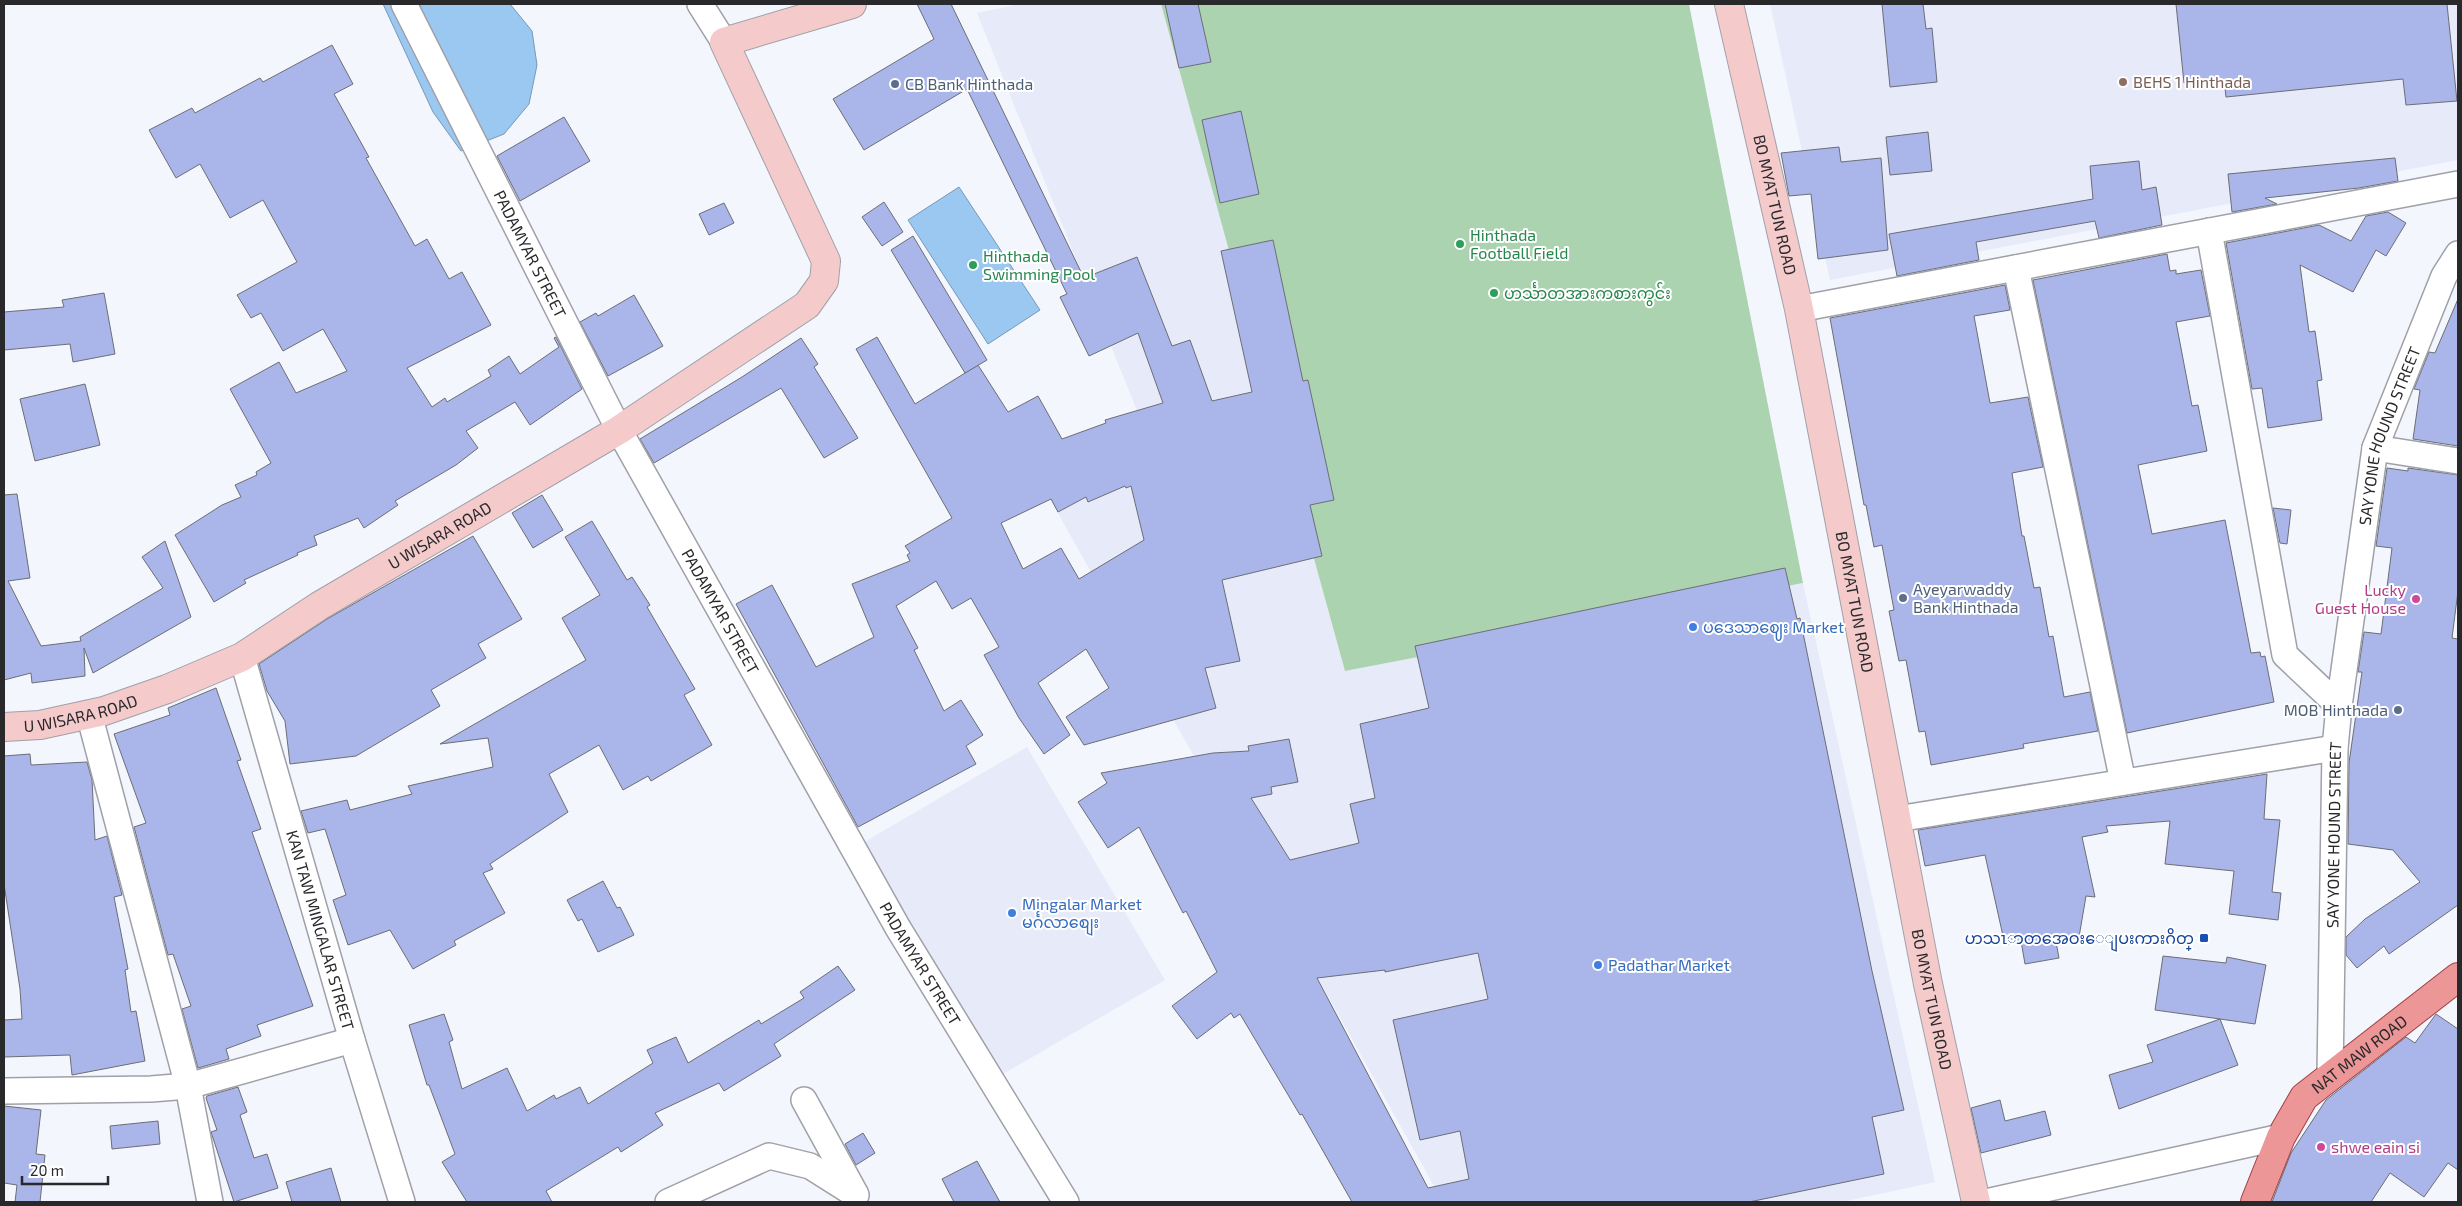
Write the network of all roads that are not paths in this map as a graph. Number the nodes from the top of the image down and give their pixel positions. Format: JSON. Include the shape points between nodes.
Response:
{"nodes":[{"id":1,"x":404,"y":4,"type":"edge"},
{"id":2,"x":700,"y":4,"type":"edge"},
{"id":3,"x":852,"y":4,"type":"edge"},
{"id":4,"x":1729,"y":4,"type":"edge"},
{"id":5,"x":724,"y":42,"type":"junction"},
{"id":6,"x":2458,"y":184,"type":"edge"},
{"id":7,"x":2209,"y":231,"type":"junction"},
{"id":8,"x":2458,"y":254,"type":"edge"},
{"id":9,"x":2016,"y":268,"type":"junction"},
{"id":10,"x":1799,"y":309,"type":"junction"},
{"id":11,"x":619,"y":430,"type":"junction"},
{"id":12,"x":2375,"y":448,"type":"junction"},
{"id":13,"x":2458,"y":461,"type":"edge"},
{"id":14,"x":242,"y":657,"type":"junction"},
{"id":15,"x":2339,"y":706,"type":"junction"},
{"id":16,"x":89,"y":714,"type":"junction"},
{"id":17,"x":4,"y":727,"type":"edge"},
{"id":18,"x":2335,"y":748,"type":"junction"},
{"id":19,"x":2123,"y":782,"type":"junction"},
{"id":20,"x":1897,"y":819,"type":"junction"},
{"id":21,"x":2458,"y":977,"type":"edge"},
{"id":22,"x":352,"y":1040,"type":"junction"},
{"id":23,"x":2330,"y":1076,"type":"junction"},
{"id":24,"x":188,"y":1086,"type":"junction"},
{"id":25,"x":4,"y":1091,"type":"edge"},
{"id":26,"x":804,"y":1100,"type":"dead end"},
{"id":27,"x":2281,"y":1137,"type":"junction"},
{"id":28,"x":858,"y":1199,"type":"edge"},
{"id":29,"x":210,"y":1202,"type":"edge"},
{"id":30,"x":402,"y":1202,"type":"edge"},
{"id":31,"x":668,"y":1202,"type":"edge"},
{"id":32,"x":1066,"y":1202,"type":"edge"},
{"id":33,"x":1976,"y":1202,"type":"edge"},
{"id":34,"x":1986,"y":1202,"type":"edge"},
{"id":35,"x":2255,"y":1202,"type":"edge"}],
"edges":[{"from":1,"to":11,"type":"street","name":"PADAMYAR STREET"},
{"from":2,"to":5,"type":"street"},
{"from":3,"to":5,"type":"street"},
{"from":4,"to":10,"type":"street","name":"BO MYAT TUN ROAD"},
{"from":5,"to":11,"type":"street","name":"U WISARA ROAD","via":[[826,262],[824,281],[807,305]]},
{"from":6,"to":7,"type":"street"},
{"from":7,"to":9,"type":"street"},
{"from":7,"to":15,"type":"street","via":[[2286,655]]},
{"from":8,"to":12,"type":"street","name":"SAY YONE HOUND STREET","via":[[2444,276]]},
{"from":9,"to":10,"type":"street"},
{"from":9,"to":19,"type":"street"},
{"from":10,"to":20,"type":"street","name":"BO MYAT TUN ROAD"},
{"from":11,"to":14,"type":"street","name":"U WISARA ROAD","via":[[319,606]]},
{"from":11,"to":32,"type":"street","name":"PADAMYAR STREET","via":[[898,928]]},
{"from":12,"to":13,"type":"street"},
{"from":12,"to":15,"type":"street","name":"SAY YONE HOUND STREET"},
{"from":14,"to":16,"type":"street","name":"U WISARA ROAD","via":[[167,689]]},
{"from":14,"to":22,"type":"street","name":"KAN TAW MINGALAR STREET"},
{"from":15,"to":18,"type":"street","name":"SAY YONE HOUND STREET"},
{"from":16,"to":17,"type":"street","name":"U WISARA ROAD","via":[[40,725]]},
{"from":16,"to":24,"type":"street"},
{"from":18,"to":19,"type":"street"},
{"from":18,"to":23,"type":"street","name":"SAY YONE HOUND STREET"},
{"from":19,"to":20,"type":"street"},
{"from":20,"to":33,"type":"street","name":"BO MYAT TUN ROAD","via":[[1928,984]]},
{"from":21,"to":23,"type":"main road","name":"NAT MAW ROAD"},
{"from":22,"to":24,"type":"street"},
{"from":22,"to":30,"type":"street","name":"KAN TAW MINGALAR STREET"},
{"from":23,"to":27,"type":"main road","name":"NAT MAW ROAD","via":[[2304,1097]]},
{"from":24,"to":25,"type":"street","via":[[151,1090]]},
{"from":24,"to":29,"type":"street"},
{"from":26,"to":28,"type":"street"},
{"from":27,"to":34,"type":"street"},
{"from":27,"to":35,"type":"main road","name":"NAT MAW ROAD"},
{"from":28,"to":31,"type":"street","via":[[810,1166],[769,1156]]}]}
